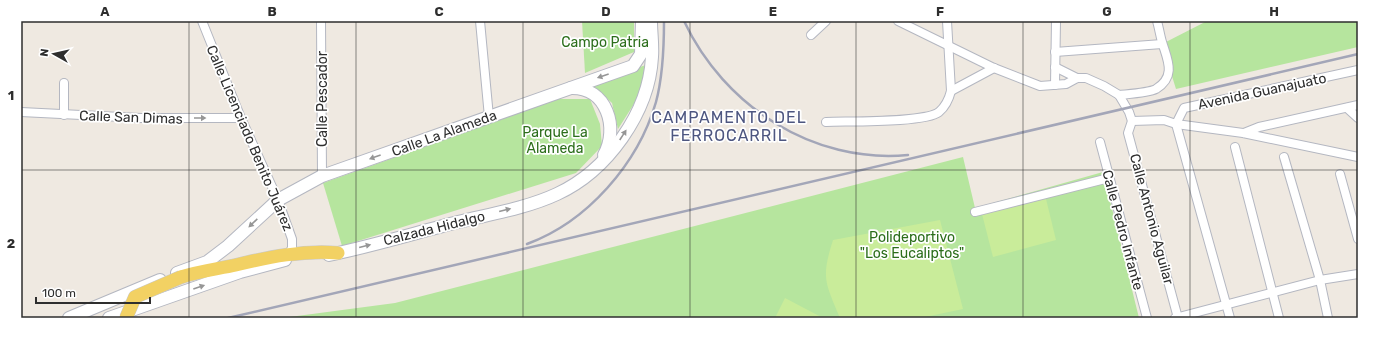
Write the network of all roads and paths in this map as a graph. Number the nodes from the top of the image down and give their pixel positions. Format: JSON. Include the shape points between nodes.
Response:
{"nodes":[{"id":1,"x":202,"y":21,"type":"edge"},
{"id":2,"x":321,"y":21,"type":"edge"},
{"id":3,"x":480,"y":21,"type":"edge"},
{"id":4,"x":642,"y":21,"type":"edge"},
{"id":5,"x":651,"y":21,"type":"edge"},
{"id":6,"x":826,"y":21,"type":"edge"},
{"id":7,"x":898,"y":21,"type":"edge"},
{"id":8,"x":947,"y":21,"type":"edge"},
{"id":9,"x":1056,"y":21,"type":"edge"},
{"id":10,"x":1157,"y":21,"type":"edge"},
{"id":11,"x":811,"y":35,"type":"dead end"},
{"id":12,"x":947,"y":44,"type":"junction"},
{"id":13,"x":1162,"y":44,"type":"junction"},
{"id":14,"x":1055,"y":52,"type":"junction"},
{"id":15,"x":647,"y":56,"type":"junction"},
{"id":16,"x":1055,"y":67,"type":"junction"},
{"id":17,"x":994,"y":68,"type":"junction"},
{"id":18,"x":1358,"y":70,"type":"edge"},
{"id":19,"x":1077,"y":78,"type":"junction"},
{"id":20,"x":64,"y":83,"type":"dead end"},
{"id":21,"x":1055,"y":85,"type":"junction"},
{"id":22,"x":568,"y":88,"type":"junction"},
{"id":23,"x":951,"y":91,"type":"junction"},
{"id":24,"x":1119,"y":95,"type":"junction"},
{"id":25,"x":1358,"y":105,"type":"edge"},
{"id":26,"x":1347,"y":108,"type":"junction"},
{"id":27,"x":21,"y":112,"type":"edge"},
{"id":28,"x":64,"y":114,"type":"junction"},
{"id":29,"x":489,"y":117,"type":"junction"},
{"id":30,"x":241,"y":118,"type":"junction"},
{"id":31,"x":1358,"y":118,"type":"edge"},
{"id":32,"x":1132,"y":121,"type":"junction"},
{"id":33,"x":826,"y":122,"type":"dead end"},
{"id":34,"x":1176,"y":124,"type":"junction"},
{"id":35,"x":1243,"y":133,"type":"junction"},
{"id":36,"x":1100,"y":142,"type":"dead end"},
{"id":37,"x":1236,"y":147,"type":"dead end"},
{"id":38,"x":1284,"y":157,"type":"dead end"},
{"id":39,"x":1358,"y":157,"type":"edge"},
{"id":40,"x":597,"y":167,"type":"junction"},
{"id":41,"x":1340,"y":174,"type":"dead end"},
{"id":42,"x":322,"y":176,"type":"junction"},
{"id":43,"x":1109,"y":178,"type":"junction"},
{"id":44,"x":278,"y":200,"type":"junction"},
{"id":45,"x":975,"y":212,"type":"dead end"},
{"id":46,"x":1358,"y":239,"type":"edge"},
{"id":47,"x":338,"y":253,"type":"junction"},
{"id":48,"x":288,"y":255,"type":"junction"},
{"id":49,"x":1358,"y":274,"type":"edge"},
{"id":50,"x":179,"y":275,"type":"junction"},
{"id":51,"x":1320,"y":280,"type":"junction"},
{"id":52,"x":1274,"y":291,"type":"junction"},
{"id":53,"x":182,"y":293,"type":"junction"},
{"id":54,"x":1227,"y":304,"type":"junction"},
{"id":55,"x":71,"y":318,"type":"edge"},
{"id":56,"x":109,"y":318,"type":"edge"},
{"id":57,"x":126,"y":318,"type":"edge"},
{"id":58,"x":1147,"y":318,"type":"edge"},
{"id":59,"x":1177,"y":318,"type":"edge"},
{"id":60,"x":1230,"y":318,"type":"edge"},
{"id":61,"x":1279,"y":318,"type":"edge"},
{"id":62,"x":1328,"y":318,"type":"edge"}],
"edges":[{"from":1,"to":30,"type":"street","name":"Calle Licenciado Benito Juárez"},
{"from":2,"to":42,"type":"street","name":"Calle Pescador"},
{"from":3,"to":29,"type":"street"},
{"from":4,"to":15,"type":"street"},
{"from":5,"to":15,"type":"street","name":"Calzada Hidalgo"},
{"from":6,"to":11,"type":"street"},
{"from":7,"to":12,"type":"street"},
{"from":8,"to":12,"type":"street"},
{"from":9,"to":14,"type":"street"},
{"from":10,"to":13,"type":"street"},
{"from":12,"to":17,"type":"street"},
{"from":12,"to":23,"type":"street"},
{"from":13,"to":14,"type":"street"},
{"from":13,"to":24,"type":"street","via":[[1169,59],[1169,70],[1164,81],[1155,89]]},
{"from":14,"to":16,"type":"street"},
{"from":15,"to":22,"type":"street","name":"Calle La Alameda","one_way":true,"via":[[633,66]]},
{"from":40,"to":15,"type":"street","name":"Calzada Hidalgo","one_way":true,"via":[[612,151],[643,97]]},
{"from":16,"to":19,"type":"street"},
{"from":16,"to":21,"type":"street"},
{"from":17,"to":21,"type":"street","via":[[1040,86]]},
{"from":17,"to":23,"type":"street"},
{"from":18,"to":34,"type":"street","name":"Avenida Guanajuato","via":[[1184,108]]},
{"from":19,"to":21,"type":"street","via":[[1066,84]]},
{"from":19,"to":24,"type":"street","via":[[1086,78]]},
{"from":20,"to":28,"type":"street"},
{"from":22,"to":29,"type":"street","name":"Calle La Alameda"},
{"from":22,"to":40,"type":"street","via":[[591,92],[601,99],[607,113],[610,137],[607,150]]},
{"from":23,"to":33,"type":"street","via":[[948,102],[938,113],[922,118]]},
{"from":24,"to":32,"type":"street","via":[[1130,112]]},
{"from":25,"to":26,"type":"street"},
{"from":26,"to":31,"type":"street"},
{"from":26,"to":35,"type":"street","via":[[1259,127]]},
{"from":27,"to":28,"type":"street","name":"Calle San Dimas"},
{"from":28,"to":30,"type":"street","name":"Calle San Dimas","one_way":true,"via":[[141,118]]},
{"from":29,"to":42,"type":"street","name":"Calle La Alameda","one_way":true},
{"from":30,"to":44,"type":"street","name":"Calle Licenciado Benito Juárez"},
{"from":32,"to":34,"type":"street","via":[[1164,120]]},
{"from":32,"to":59,"type":"street","name":"Calle Antonio Aguilar","via":[[1128,133]]},
{"from":34,"to":35,"type":"street"},
{"from":34,"to":54,"type":"street"},
{"from":35,"to":39,"type":"street"},
{"from":36,"to":43,"type":"street","name":"Calle Pedro Infante"},
{"from":37,"to":52,"type":"street"},
{"from":38,"to":51,"type":"street"},
{"from":47,"to":40,"type":"street","name":"Calzada Hidalgo","one_way":true,"via":[[538,200],[571,187]]},
{"from":41,"to":46,"type":"street"},
{"from":42,"to":44,"type":"street","name":"Calle La Alameda"},
{"from":43,"to":45,"type":"street"},
{"from":43,"to":58,"type":"street","name":"Calle Pedro Infante"},
{"from":44,"to":48,"type":"street","name":"Calle Licenciado Benito Juárez","via":[[292,239],[292,248]]},
{"from":44,"to":50,"type":"street","name":"Calle La Alameda","one_way":true,"via":[[207,262]]},
{"from":47,"to":48,"type":"main road","via":[[317,251]]},
{"from":53,"to":47,"type":"street","name":"Calzada Hidalgo","one_way":true,"via":[[240,272],[287,260]]},
{"from":48,"to":50,"type":"main road"},
{"from":49,"to":51,"type":"street"},
{"from":50,"to":53,"type":"street","via":[[174,279],[175,286]]},
{"from":50,"to":55,"type":"street","name":"Calle La Alameda"},
{"from":50,"to":57,"type":"main road","bridge":true,"via":[[135,298]]},
{"from":51,"to":52,"type":"street"},
{"from":51,"to":62,"type":"street"},
{"from":52,"to":54,"type":"street"},
{"from":52,"to":61,"type":"street"},
{"from":53,"to":56,"type":"street","name":"Calzada Hidalgo"},
{"from":54,"to":59,"type":"street"},
{"from":54,"to":60,"type":"street"}]}
